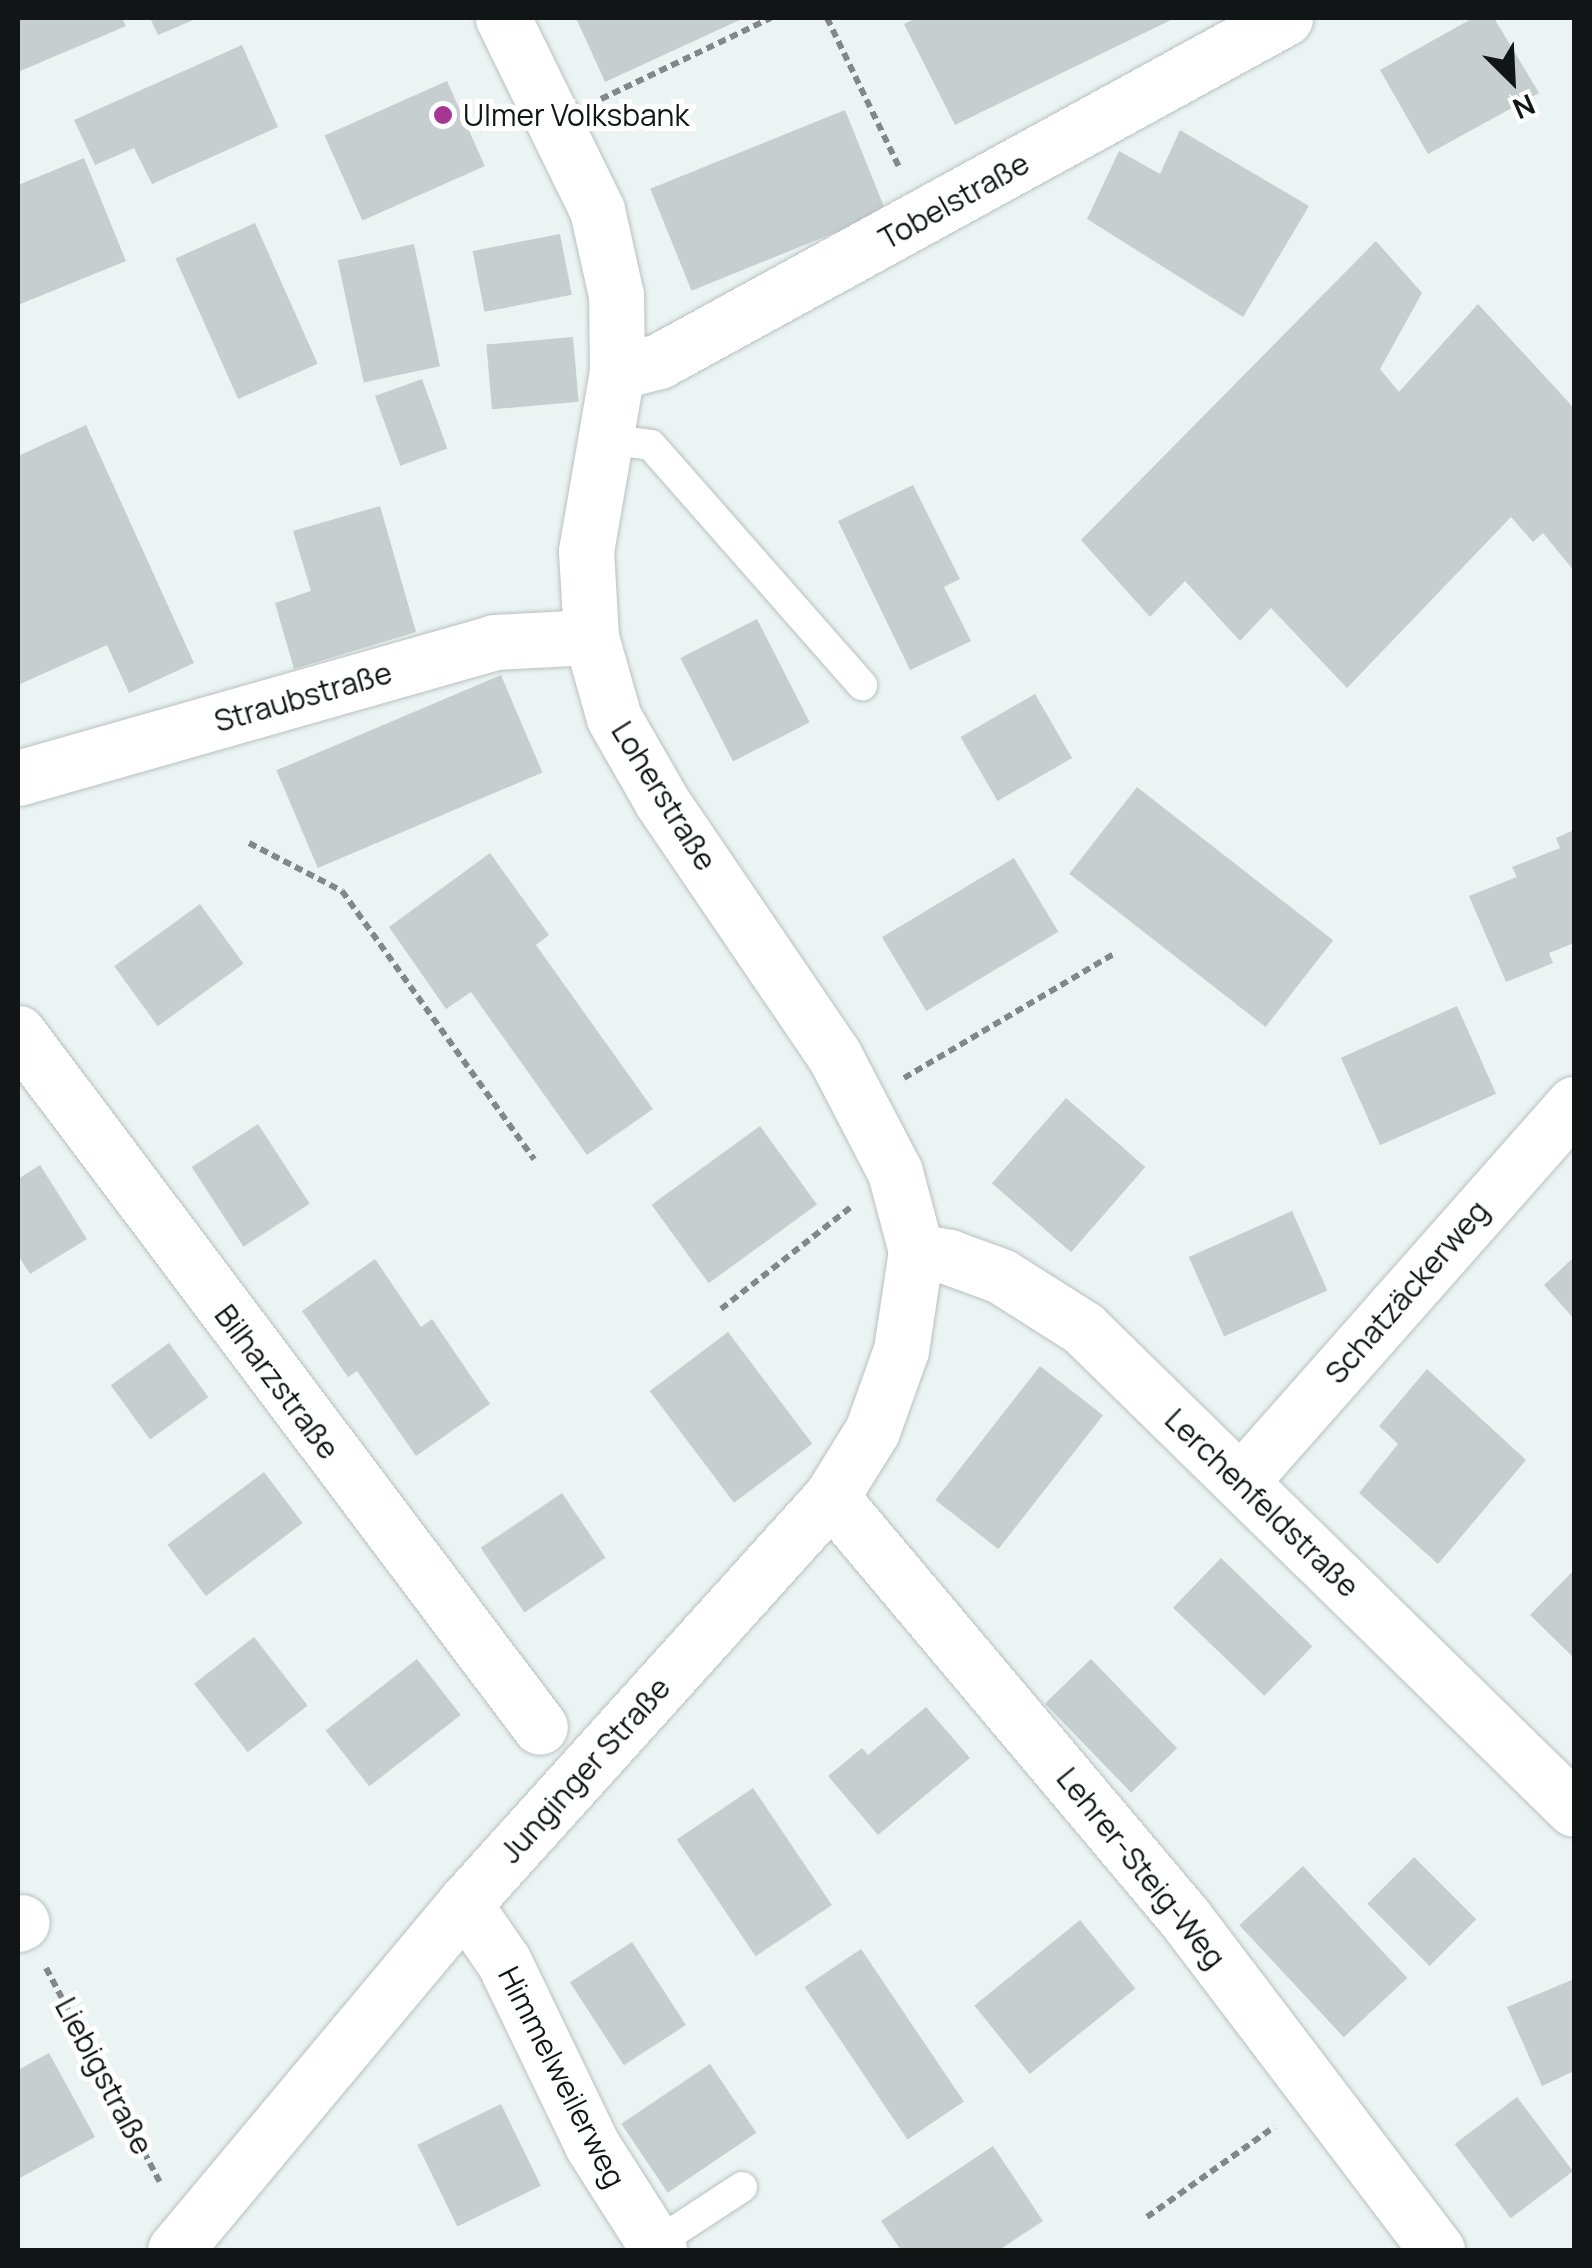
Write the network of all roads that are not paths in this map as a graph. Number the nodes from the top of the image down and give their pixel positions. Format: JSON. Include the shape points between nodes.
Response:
{"nodes":[{"id":1,"x":503,"y":18,"type":"edge"},
{"id":2,"x":1285,"y":18,"type":"edge"},
{"id":3,"x":617,"y":372,"type":"junction"},
{"id":4,"x":606,"y":439,"type":"junction"},
{"id":5,"x":591,"y":637,"type":"junction"},
{"id":6,"x":862,"y":685,"type":"dead end"},
{"id":7,"x":18,"y":778,"type":"edge"},
{"id":8,"x":18,"y":1034,"type":"edge"},
{"id":9,"x":1574,"y":1104,"type":"edge"},
{"id":10,"x":916,"y":1251,"type":"junction"},
{"id":11,"x":1241,"y":1481,"type":"junction"},
{"id":12,"x":831,"y":1497,"type":"junction"},
{"id":13,"x":540,"y":1727,"type":"dead end"},
{"id":14,"x":1574,"y":1809,"type":"edge"},
{"id":15,"x":464,"y":1904,"type":"junction"},
{"id":16,"x":742,"y":2187,"type":"dead end"},
{"id":17,"x":181,"y":2243,"type":"edge"},
{"id":18,"x":657,"y":2247,"type":"edge"},
{"id":19,"x":1437,"y":2250,"type":"edge"}],
"edges":[{"from":1,"to":3,"type":"street","name":"Loherstraße","via":[[597,210],[616,295]]},
{"from":2,"to":3,"type":"street","name":"Tobelstraße","via":[[659,361]]},
{"from":3,"to":4,"type":"street","name":"Loherstraße"},
{"from":4,"to":5,"type":"street","name":"Loherstraße","via":[[586,551]]},
{"from":4,"to":6,"type":"lane","via":[[651,446]]},
{"from":5,"to":7,"type":"street","name":"Straubstraße","via":[[494,642]]},
{"from":5,"to":10,"type":"street","name":"Loherstraße","via":[[614,718],[661,800],[834,1055],[860,1104],[895,1172]]},
{"from":8,"to":13,"type":"street","name":"Bilharzstraße"},
{"from":9,"to":11,"type":"street","name":"Schatzäckerweg"},
{"from":10,"to":11,"type":"street","name":"Lerchenfeldstraße","via":[[1001,1276],[1083,1328]]},
{"from":10,"to":12,"type":"street","name":"Junginger Straße","via":[[901,1350],[872,1431]]},
{"from":11,"to":14,"type":"street","name":"Lerchenfeldstraße"},
{"from":12,"to":15,"type":"street","name":"Junginger Straße"},
{"from":12,"to":19,"type":"street","name":"Lehrer-Steig-Weg","via":[[1185,1918]]},
{"from":15,"to":17,"type":"street","name":"Junginger Straße"},
{"from":15,"to":18,"type":"street","name":"Himmelweilerweg","via":[[504,1962],[592,2145]]},
{"from":16,"to":18,"type":"lane"}]}
